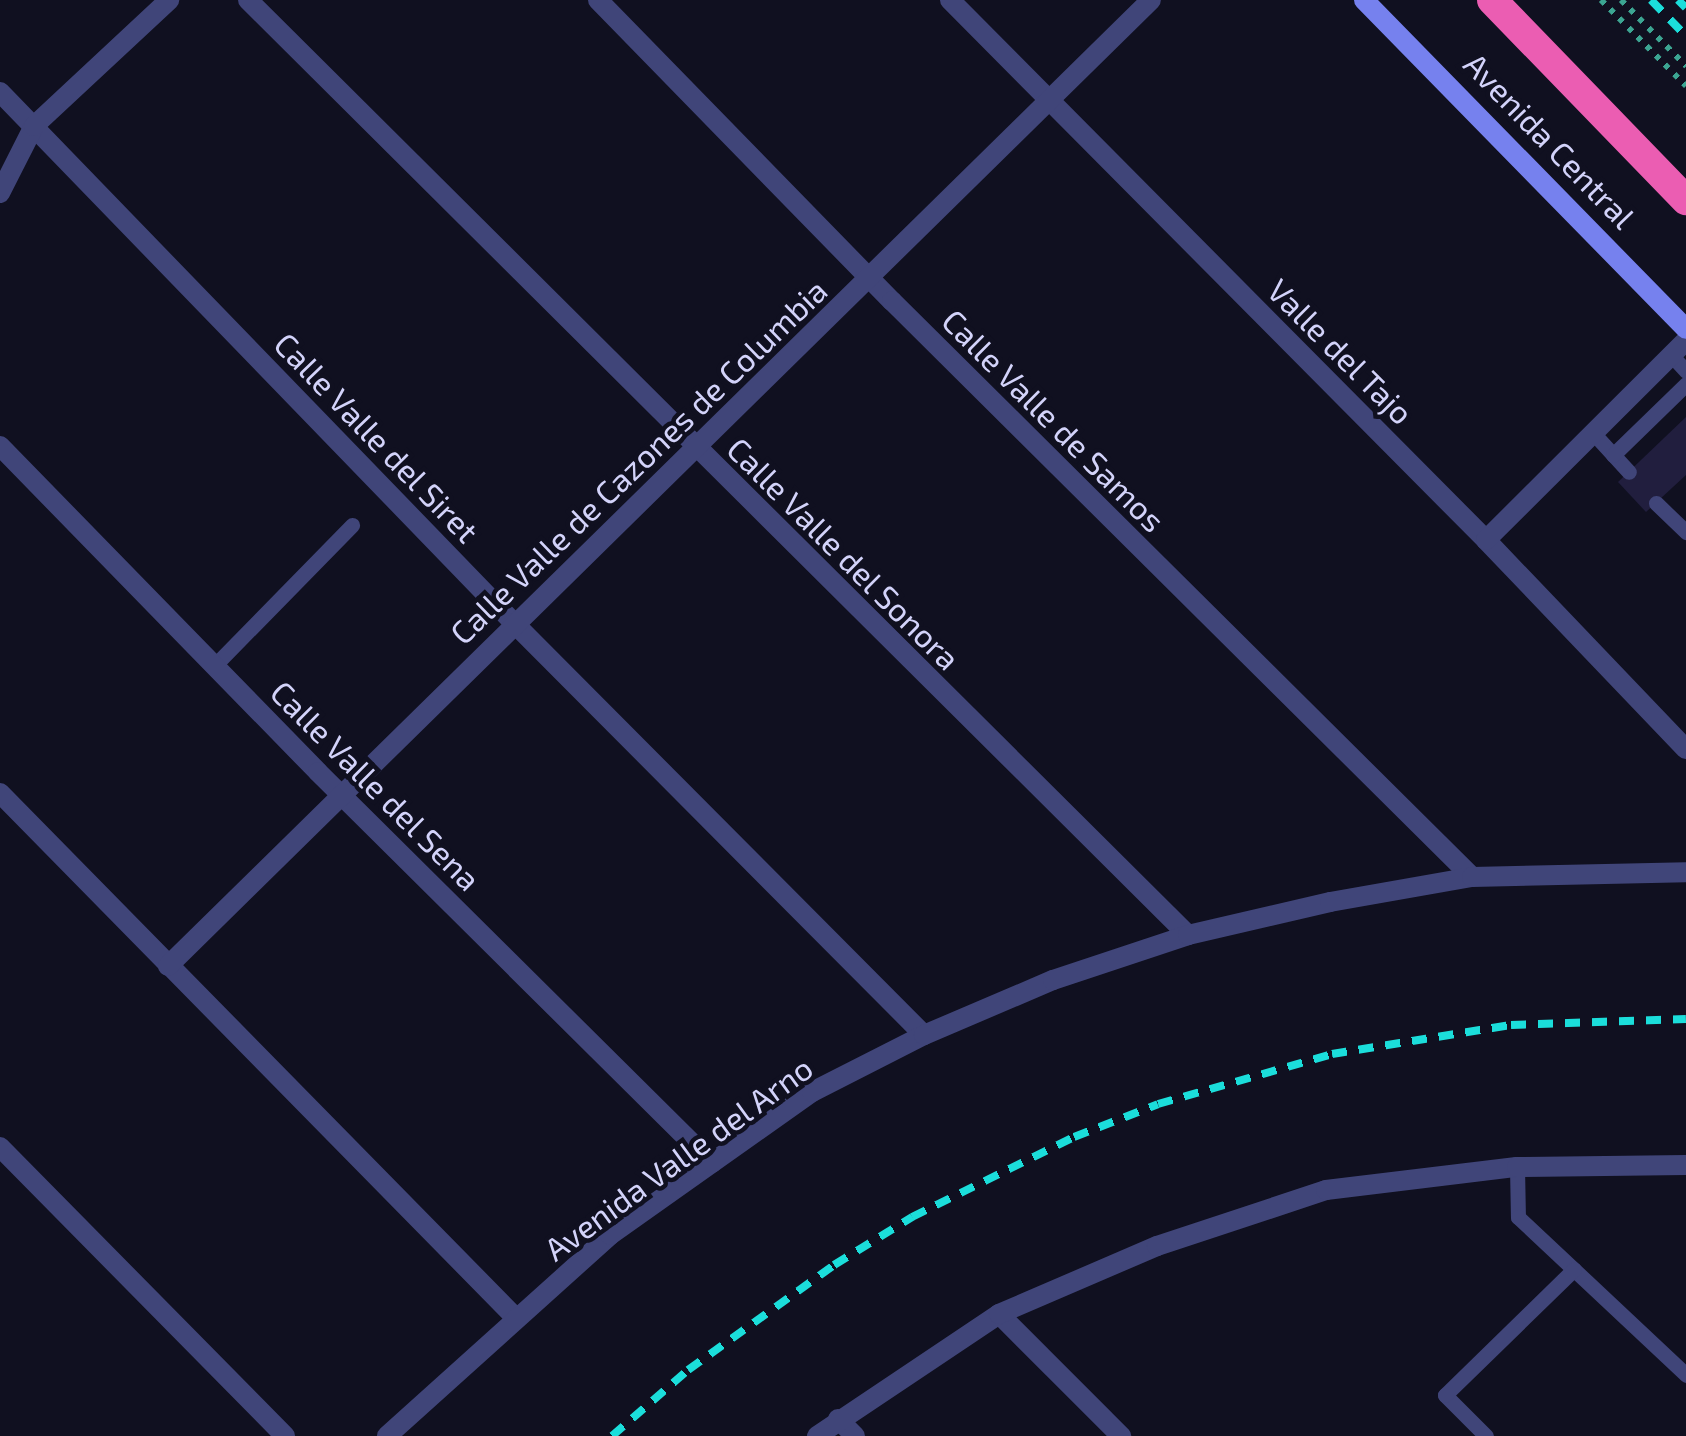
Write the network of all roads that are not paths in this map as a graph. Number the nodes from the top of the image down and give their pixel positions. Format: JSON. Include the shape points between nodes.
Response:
{"nodes":[{"id":1,"x":169,"y":0,"type":"edge"},
{"id":2,"x":248,"y":0,"type":"edge"},
{"id":3,"x":598,"y":0,"type":"edge"},
{"id":4,"x":950,"y":0,"type":"edge"},
{"id":5,"x":1151,"y":0,"type":"edge"},
{"id":6,"x":1364,"y":0,"type":"edge"},
{"id":7,"x":1492,"y":0,"type":"edge"},
{"id":8,"x":0,"y":92,"type":"edge"},
{"id":9,"x":1051,"y":101,"type":"junction"},
{"id":10,"x":34,"y":126,"type":"junction"},
{"id":11,"x":0,"y":193,"type":"edge"},
{"id":12,"x":1686,"y":200,"type":"edge"},
{"id":13,"x":869,"y":277,"type":"junction"},
{"id":14,"x":1686,"y":328,"type":"edge"},
{"id":15,"x":1681,"y":356,"type":"edge"},
{"id":16,"x":1686,"y":384,"type":"edge"},
{"id":17,"x":1595,"y":435,"type":"junction"},
{"id":18,"x":0,"y":446,"type":"edge"},
{"id":19,"x":696,"y":448,"type":"junction"},
{"id":20,"x":1613,"y":455,"type":"junction"},
{"id":21,"x":1628,"y":472,"type":"dead end"},
{"id":22,"x":1656,"y":503,"type":"dead end"},
{"id":23,"x":1686,"y":505,"type":"edge"},
{"id":24,"x":1672,"y":519,"type":"junction"},
{"id":25,"x":352,"y":525,"type":"dead end"},
{"id":26,"x":1686,"y":532,"type":"edge"},
{"id":27,"x":1486,"y":540,"type":"junction"},
{"id":28,"x":514,"y":622,"type":"junction"},
{"id":29,"x":215,"y":665,"type":"junction"},
{"id":30,"x":1686,"y":749,"type":"edge"},
{"id":31,"x":0,"y":793,"type":"edge"},
{"id":32,"x":343,"y":796,"type":"junction"},
{"id":33,"x":1686,"y":872,"type":"edge"},
{"id":34,"x":1472,"y":877,"type":"junction"},
{"id":35,"x":1188,"y":935,"type":"junction"},
{"id":36,"x":168,"y":966,"type":"junction"},
{"id":37,"x":924,"y":1035,"type":"junction"},
{"id":38,"x":0,"y":1147,"type":"edge"},
{"id":39,"x":712,"y":1163,"type":"junction"},
{"id":40,"x":1686,"y":1165,"type":"edge"},
{"id":41,"x":1518,"y":1168,"type":"junction"},
{"id":42,"x":1574,"y":1269,"type":"junction"},
{"id":43,"x":999,"y":1314,"type":"junction"},
{"id":44,"x":516,"y":1318,"type":"junction"},
{"id":45,"x":1686,"y":1375,"type":"edge"},
{"id":46,"x":838,"y":1418,"type":"junction"},
{"id":47,"x":285,"y":1436,"type":"edge"},
{"id":48,"x":387,"y":1436,"type":"edge"},
{"id":49,"x":817,"y":1436,"type":"edge"},
{"id":50,"x":855,"y":1436,"type":"edge"},
{"id":51,"x":1121,"y":1436,"type":"edge"},
{"id":52,"x":1486,"y":1436,"type":"edge"}],
"edges":[{"from":1,"to":10,"type":"street"},
{"from":2,"to":19,"type":"street","name":"Calle Valle del Sonora"},
{"from":3,"to":13,"type":"street","name":"Calle Valle de Samos"},
{"from":4,"to":9,"type":"street","name":"Valle del Tajo"},
{"from":5,"to":9,"type":"street","name":"Calle Valle de Cazones de Columbia"},
{"from":6,"to":14,"type":"main road","name":"Avenida Central"},
{"from":7,"to":12,"type":"highway","name":"Avenida Central"},
{"from":8,"to":10,"type":"street","name":"Calle Valle del Siret"},
{"from":9,"to":13,"type":"street","name":"Calle Valle de Cazones de Columbia"},
{"from":9,"to":27,"type":"street","name":"Valle del Tajo"},
{"from":10,"to":11,"type":"street"},
{"from":10,"to":28,"type":"street","name":"Calle Valle del Siret"},
{"from":13,"to":19,"type":"street","name":"Calle Valle de Cazones de Columbia"},
{"from":13,"to":34,"type":"street","name":"Calle Valle de Samos"},
{"from":15,"to":17,"type":"street"},
{"from":16,"to":20,"type":"lane"},
{"from":17,"to":20,"type":"lane"},
{"from":17,"to":27,"type":"street"},
{"from":18,"to":29,"type":"street","name":"Calle Valle del Sena"},
{"from":19,"to":28,"type":"street","name":"Calle Valle de Cazones de Columbia"},
{"from":19,"to":35,"type":"street","name":"Calle Valle del Sonora"},
{"from":20,"to":21,"type":"lane"},
{"from":22,"to":24,"type":"lane"},
{"from":23,"to":24,"type":"lane"},
{"from":24,"to":26,"type":"lane"},
{"from":25,"to":29,"type":"lane"},
{"from":27,"to":30,"type":"street","name":"Valle del Tajo"},
{"from":28,"to":32,"type":"street","name":"Calle Valle de Cazones de Columbia"},
{"from":28,"to":37,"type":"street","name":"Calle Valle del Siret"},
{"from":29,"to":32,"type":"street","name":"Calle Valle del Sena"},
{"from":31,"to":36,"type":"street"},
{"from":32,"to":36,"type":"street","name":"Calle Valle de Cazones de Columbia"},
{"from":32,"to":39,"type":"street","name":"Calle Valle del Sena"},
{"from":33,"to":34,"type":"street","name":"Avenida Valle del Arno"},
{"from":34,"to":35,"type":"street","name":"Avenida Valle del Arno"},
{"from":35,"to":37,"type":"street","name":"Avenida Valle del Arno","via":[[1053,980]]},
{"from":36,"to":44,"type":"street"},
{"from":37,"to":39,"type":"street","name":"Avenida Valle del Arno","via":[[812,1092]]},
{"from":38,"to":47,"type":"street"},
{"from":39,"to":44,"type":"street","name":"Avenida Valle del Arno","via":[[610,1236]]},
{"from":40,"to":41,"type":"street"},
{"from":41,"to":42,"type":"lane","via":[[1518,1217]]},
{"from":41,"to":43,"type":"street","via":[[1326,1190],[1158,1246]]},
{"from":42,"to":45,"type":"lane"},
{"from":42,"to":52,"type":"lane","via":[[1445,1396]]},
{"from":43,"to":46,"type":"street"},
{"from":43,"to":51,"type":"street"},
{"from":44,"to":48,"type":"street","name":"Avenida Valle del Arno"},
{"from":46,"to":49,"type":"street"},
{"from":46,"to":50,"type":"street"}]}
